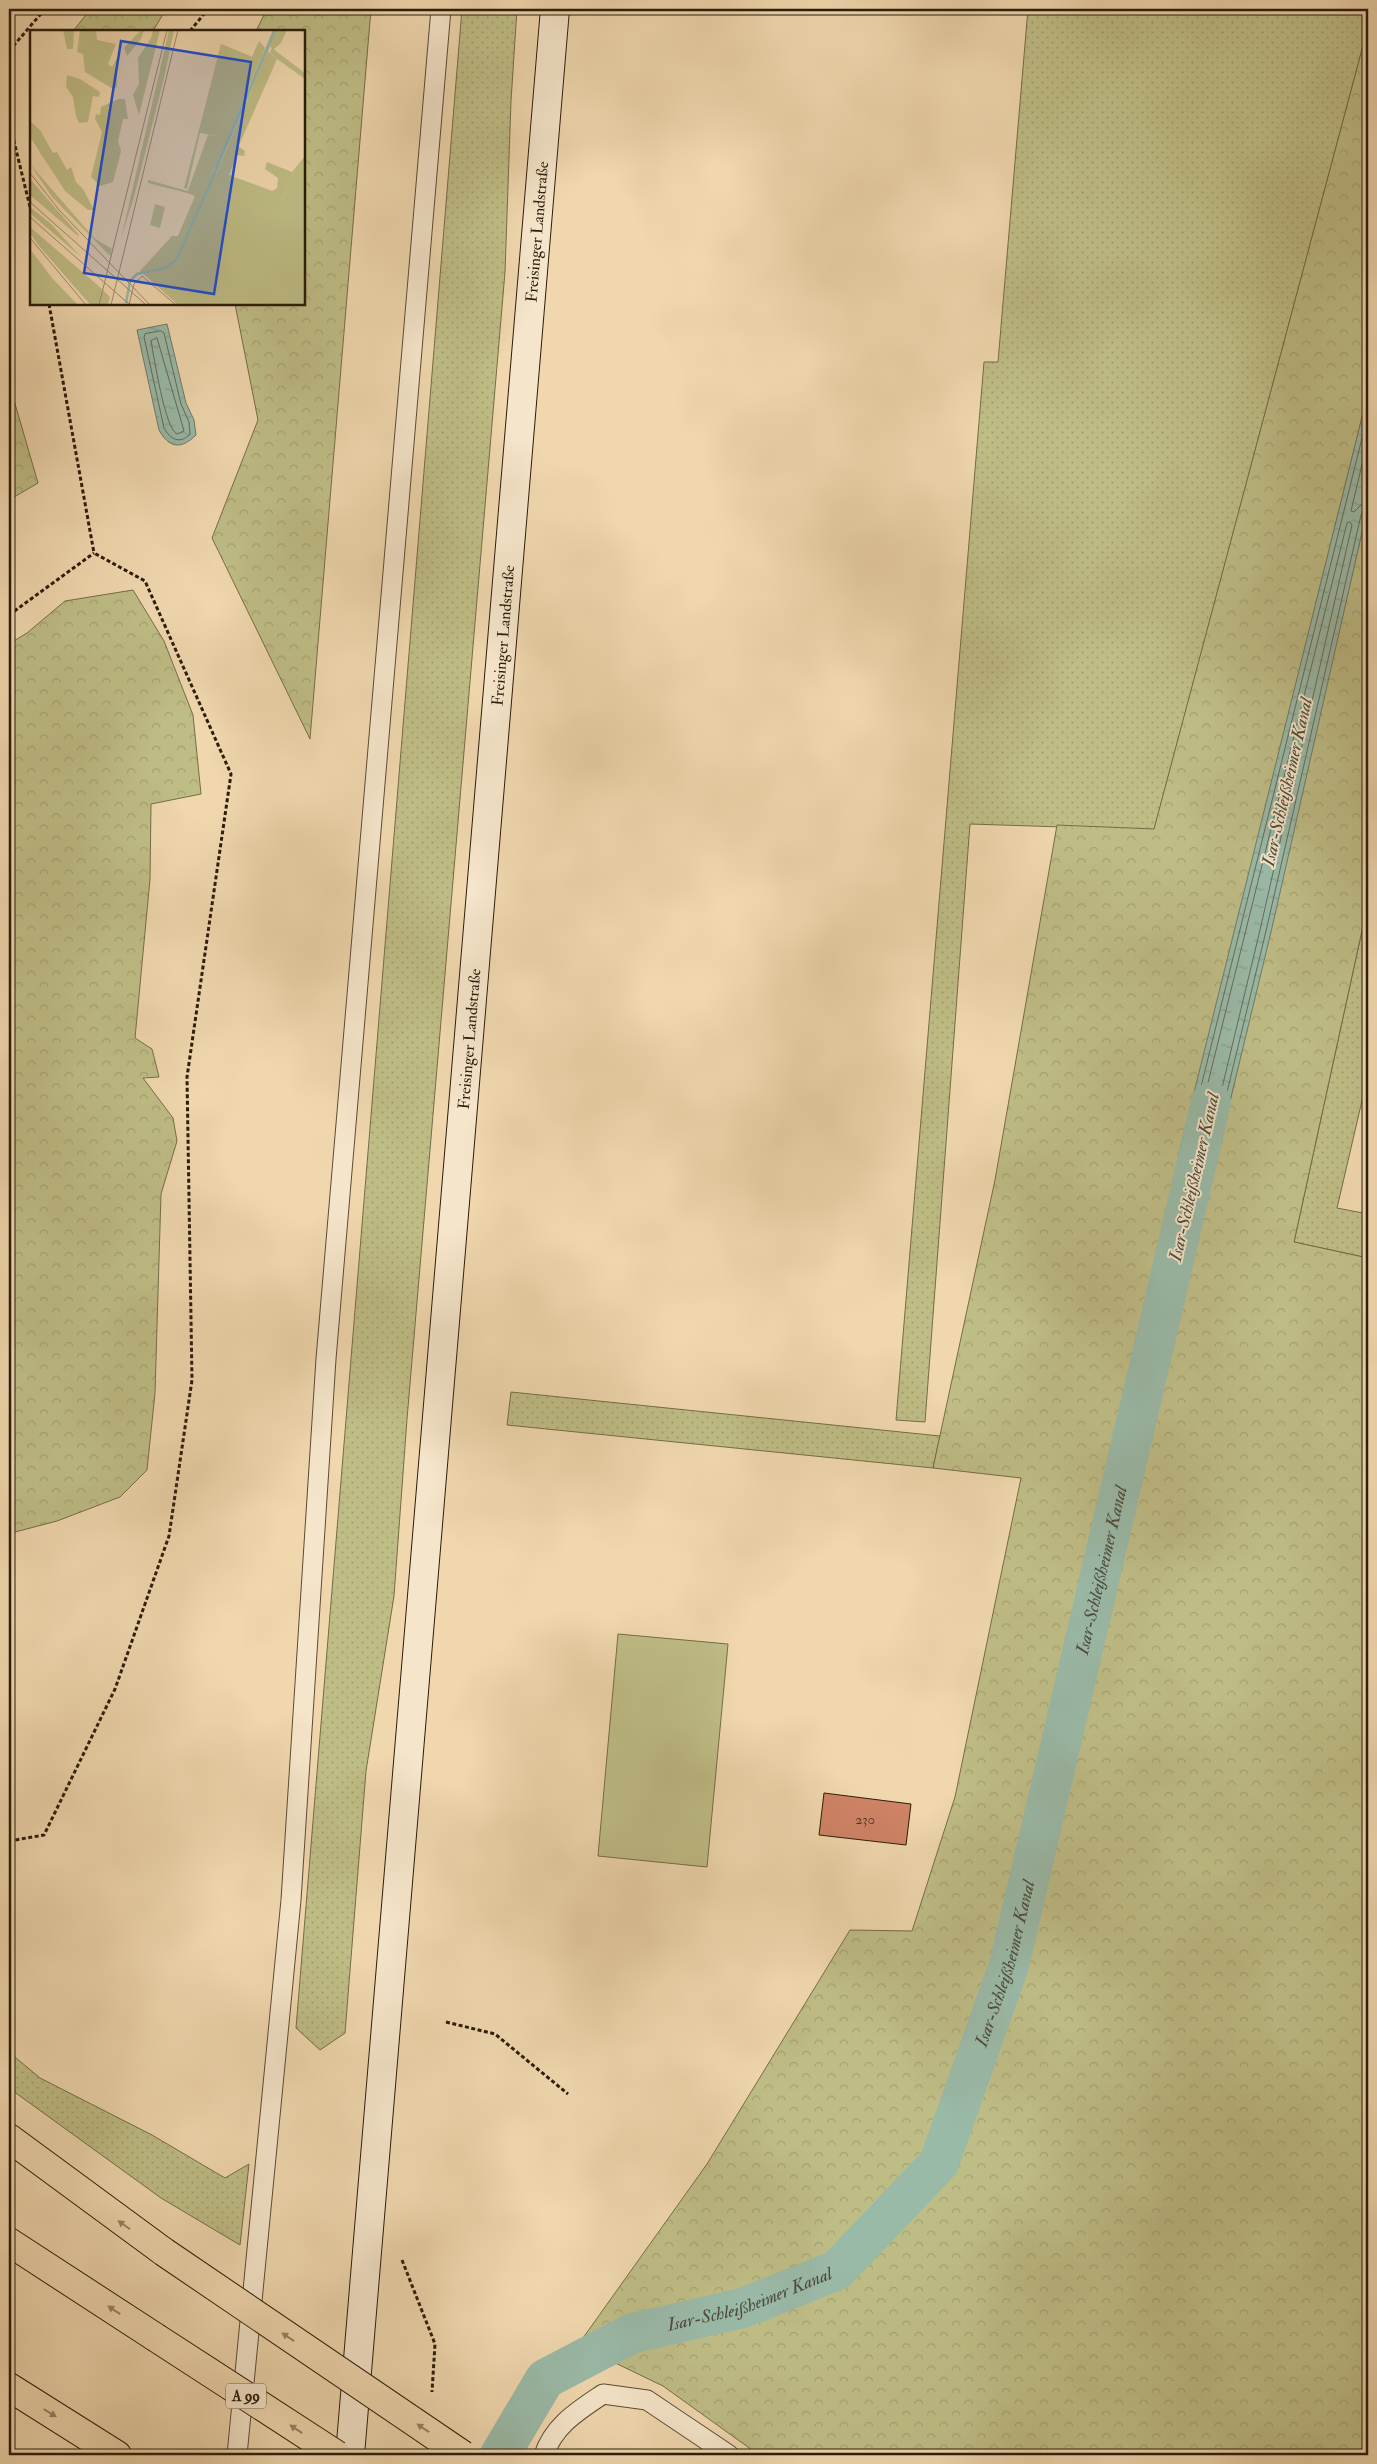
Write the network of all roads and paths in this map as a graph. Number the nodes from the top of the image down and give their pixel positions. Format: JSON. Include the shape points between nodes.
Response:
{"nodes":[{"id":1,"x":45,"y":9,"type":"edge"},
{"id":2,"x":208,"y":9,"type":"edge"},
{"id":3,"x":441,"y":9,"type":"edge"},
{"id":4,"x":555,"y":9,"type":"edge"},
{"id":5,"x":191,"y":30,"type":"edge"},
{"id":6,"x":9,"y":51,"type":"edge"},
{"id":7,"x":9,"y":121,"type":"edge"},
{"id":8,"x":30,"y":207,"type":"edge"},
{"id":9,"x":49,"y":305,"type":"edge"},
{"id":10,"x":94,"y":553,"type":"junction"},
{"id":11,"x":9,"y":615,"type":"edge"},
{"id":12,"x":9,"y":1841,"type":"edge"},
{"id":13,"x":446,"y":2022,"type":"dead end"},
{"id":14,"x":568,"y":2094,"type":"dead end"},
{"id":15,"x":9,"y":2138,"type":"edge"},
{"id":16,"x":9,"y":2242,"type":"edge"},
{"id":17,"x":400,"y":2253,"type":"dead end"},
{"id":18,"x":9,"y":2387,"type":"edge"},
{"id":19,"x":432,"y":2400,"type":"dead end"},
{"id":20,"x":117,"y":2455,"type":"edge"},
{"id":21,"x":237,"y":2455,"type":"edge"},
{"id":22,"x":337,"y":2455,"type":"edge"},
{"id":23,"x":350,"y":2455,"type":"edge"},
{"id":24,"x":463,"y":2455,"type":"edge"},
{"id":25,"x":544,"y":2455,"type":"edge"},
{"id":26,"x":728,"y":2455,"type":"edge"}],
"edges":[{"from":1,"to":6,"type":"path"},
{"from":2,"to":5,"type":"path"},
{"from":3,"to":21,"type":"lane","via":[[326,1359],[291,1900]]},
{"from":4,"to":23,"type":"main road","name":"Freisinger Landstraße"},
{"from":7,"to":8,"type":"path"},
{"from":9,"to":10,"type":"path"},
{"from":10,"to":11,"type":"path"},
{"from":10,"to":12,"type":"path","via":[[145,581],[231,774],[187,1077],[192,1380],[168,1536],[115,1689],[44,1835]]},
{"from":13,"to":14,"type":"path","via":[[495,2034]]},
{"from":24,"to":15,"type":"highway","one_way":true,"bridge":true,"via":[[122,2223]]},
{"from":22,"to":16,"type":"highway","number":"A 99","one_way":true,"bridge":true},
{"from":17,"to":19,"type":"path","via":[[435,2344]]},
{"from":18,"to":20,"type":"highway","one_way":true},
{"from":25,"to":26,"type":"lane","via":[[549,2442],[566,2420],[603,2394],[647,2400]]}]}
